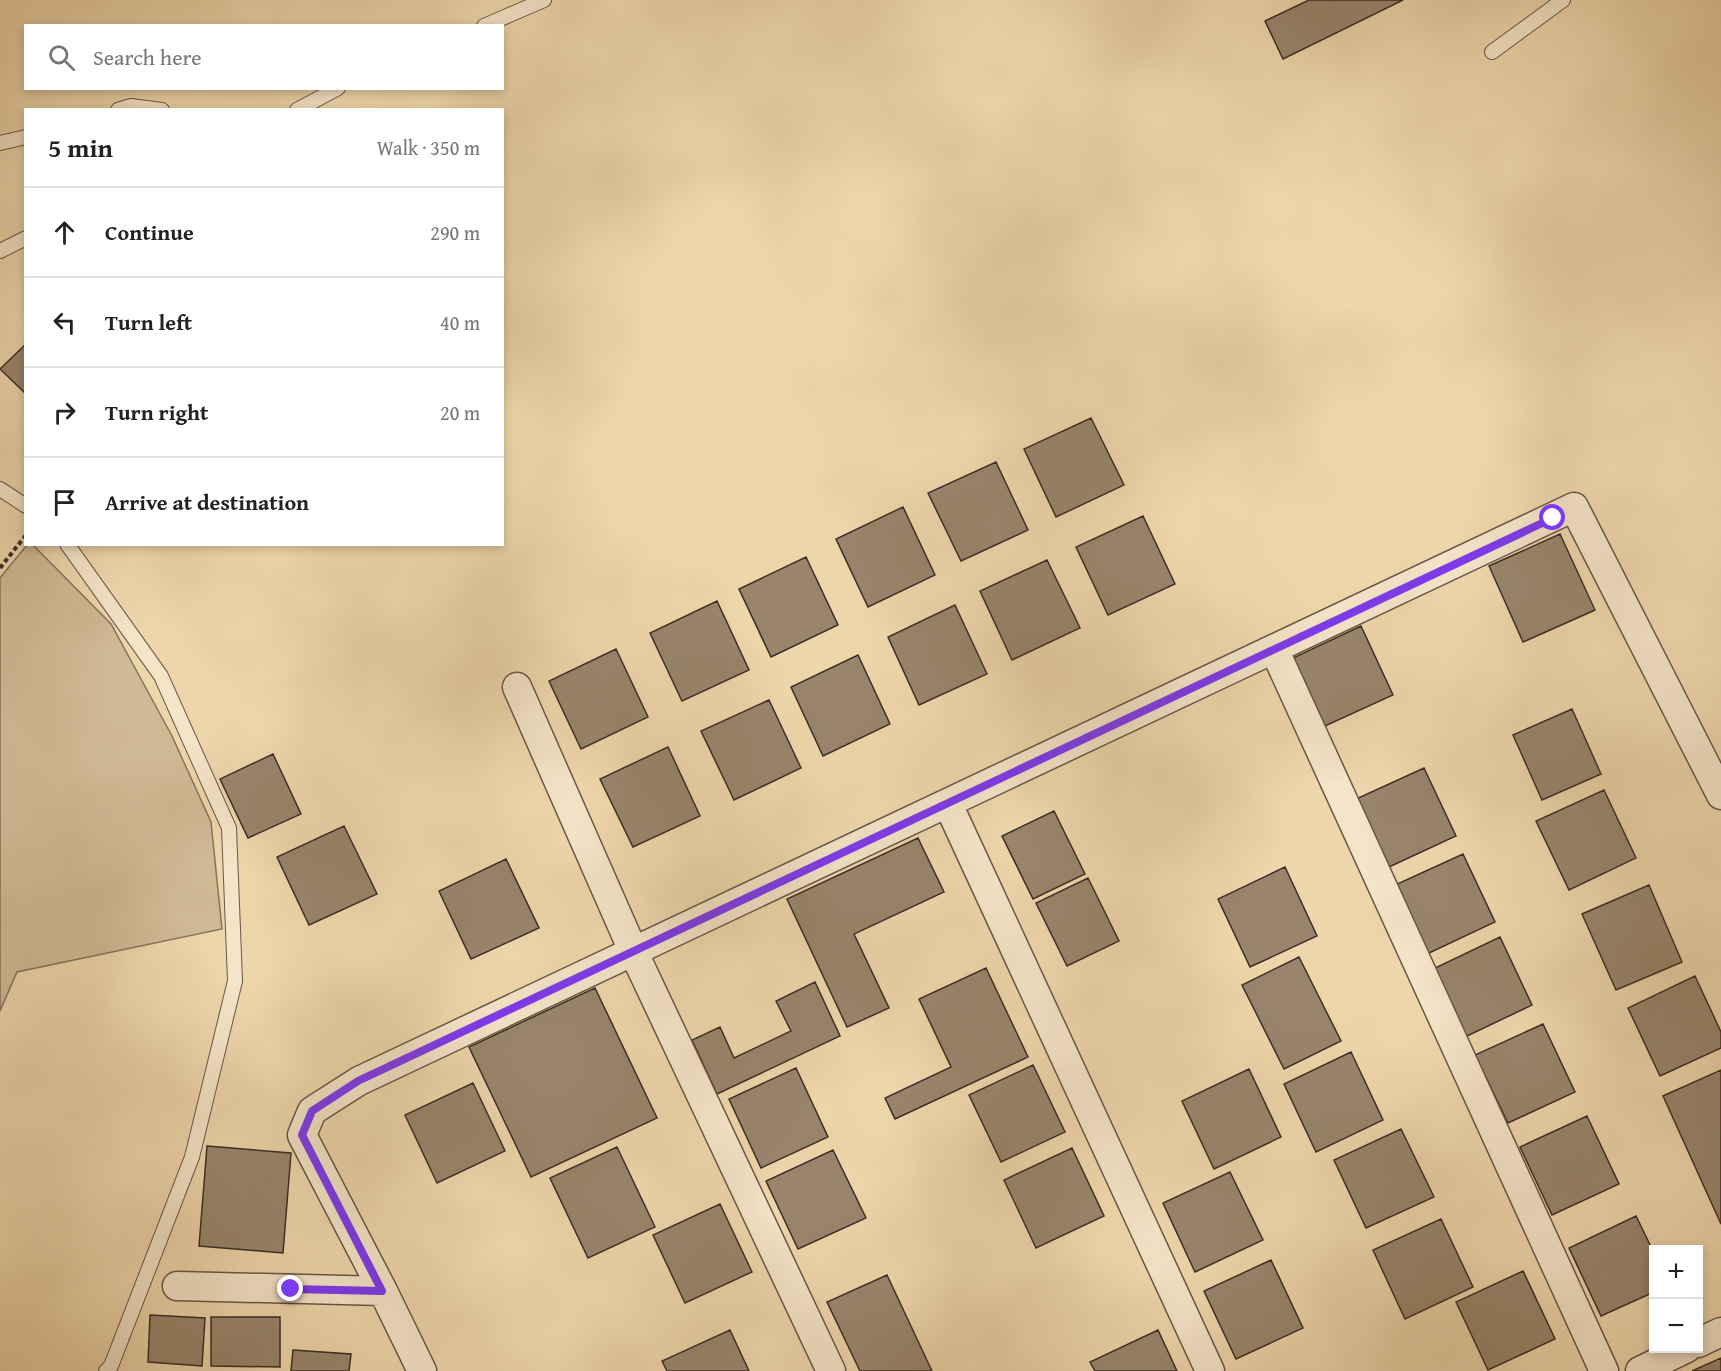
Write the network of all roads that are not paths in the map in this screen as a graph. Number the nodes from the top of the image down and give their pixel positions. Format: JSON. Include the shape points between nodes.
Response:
{"nodes":[{"id":1,"x":544,"y":0,"type":"edge"},
{"id":2,"x":1563,"y":0,"type":"edge"},
{"id":3,"x":489,"y":24,"type":"edge"},
{"id":4,"x":1491,"y":52,"type":"dead end"},
{"id":5,"x":334,"y":90,"type":"edge"},
{"id":6,"x":124,"y":108,"type":"edge"},
{"id":7,"x":146,"y":108,"type":"edge"},
{"id":8,"x":301,"y":108,"type":"edge"},
{"id":9,"x":24,"y":137,"type":"edge"},
{"id":10,"x":0,"y":143,"type":"edge"},
{"id":11,"x":24,"y":239,"type":"edge"},
{"id":12,"x":0,"y":251,"type":"edge"},
{"id":13,"x":0,"y":489,"type":"edge"},
{"id":14,"x":24,"y":505,"type":"edge"},
{"id":15,"x":68,"y":546,"type":"edge"},
{"id":16,"x":1274,"y":649,"type":"junction"},
{"id":17,"x":517,"y":687,"type":"dead end"},
{"id":18,"x":1721,"y":795,"type":"edge"},
{"id":19,"x":948,"y":804,"type":"junction"},
{"id":20,"x":634,"y":953,"type":"junction"},
{"id":21,"x":177,"y":1286,"type":"dead end"},
{"id":22,"x":382,"y":1291,"type":"junction"},
{"id":23,"x":1721,"y":1332,"type":"edge"},
{"id":24,"x":1703,"y":1341,"type":"edge"},
{"id":25,"x":1677,"y":1353,"type":"edge"},
{"id":26,"x":106,"y":1371,"type":"edge"},
{"id":27,"x":422,"y":1371,"type":"edge"},
{"id":28,"x":831,"y":1371,"type":"edge"},
{"id":29,"x":1210,"y":1371,"type":"edge"},
{"id":30,"x":1604,"y":1371,"type":"edge"},
{"id":31,"x":1640,"y":1371,"type":"edge"}],
"edges":[{"from":1,"to":3,"type":"lane"},
{"from":2,"to":4,"type":"lane"},
{"from":5,"to":8,"type":"lane"},
{"from":6,"to":7,"type":"lane"},
{"from":9,"to":10,"type":"lane"},
{"from":11,"to":12,"type":"lane"},
{"from":13,"to":14,"type":"lane"},
{"from":15,"to":26,"type":"lane","via":[[161,676],[229,828],[235,981],[192,1157]]},
{"from":16,"to":18,"type":"street","via":[[1574,507]]},
{"from":16,"to":19,"type":"street"},
{"from":16,"to":30,"type":"street"},
{"from":17,"to":20,"type":"street"},
{"from":19,"to":20,"type":"street"},
{"from":19,"to":29,"type":"street"},
{"from":20,"to":22,"type":"street","via":[[358,1081],[312,1111],[302,1135]]},
{"from":20,"to":28,"type":"street"},
{"from":21,"to":22,"type":"street"},
{"from":22,"to":27,"type":"street"},
{"from":23,"to":24,"type":"street"},
{"from":25,"to":31,"type":"street"}]}
